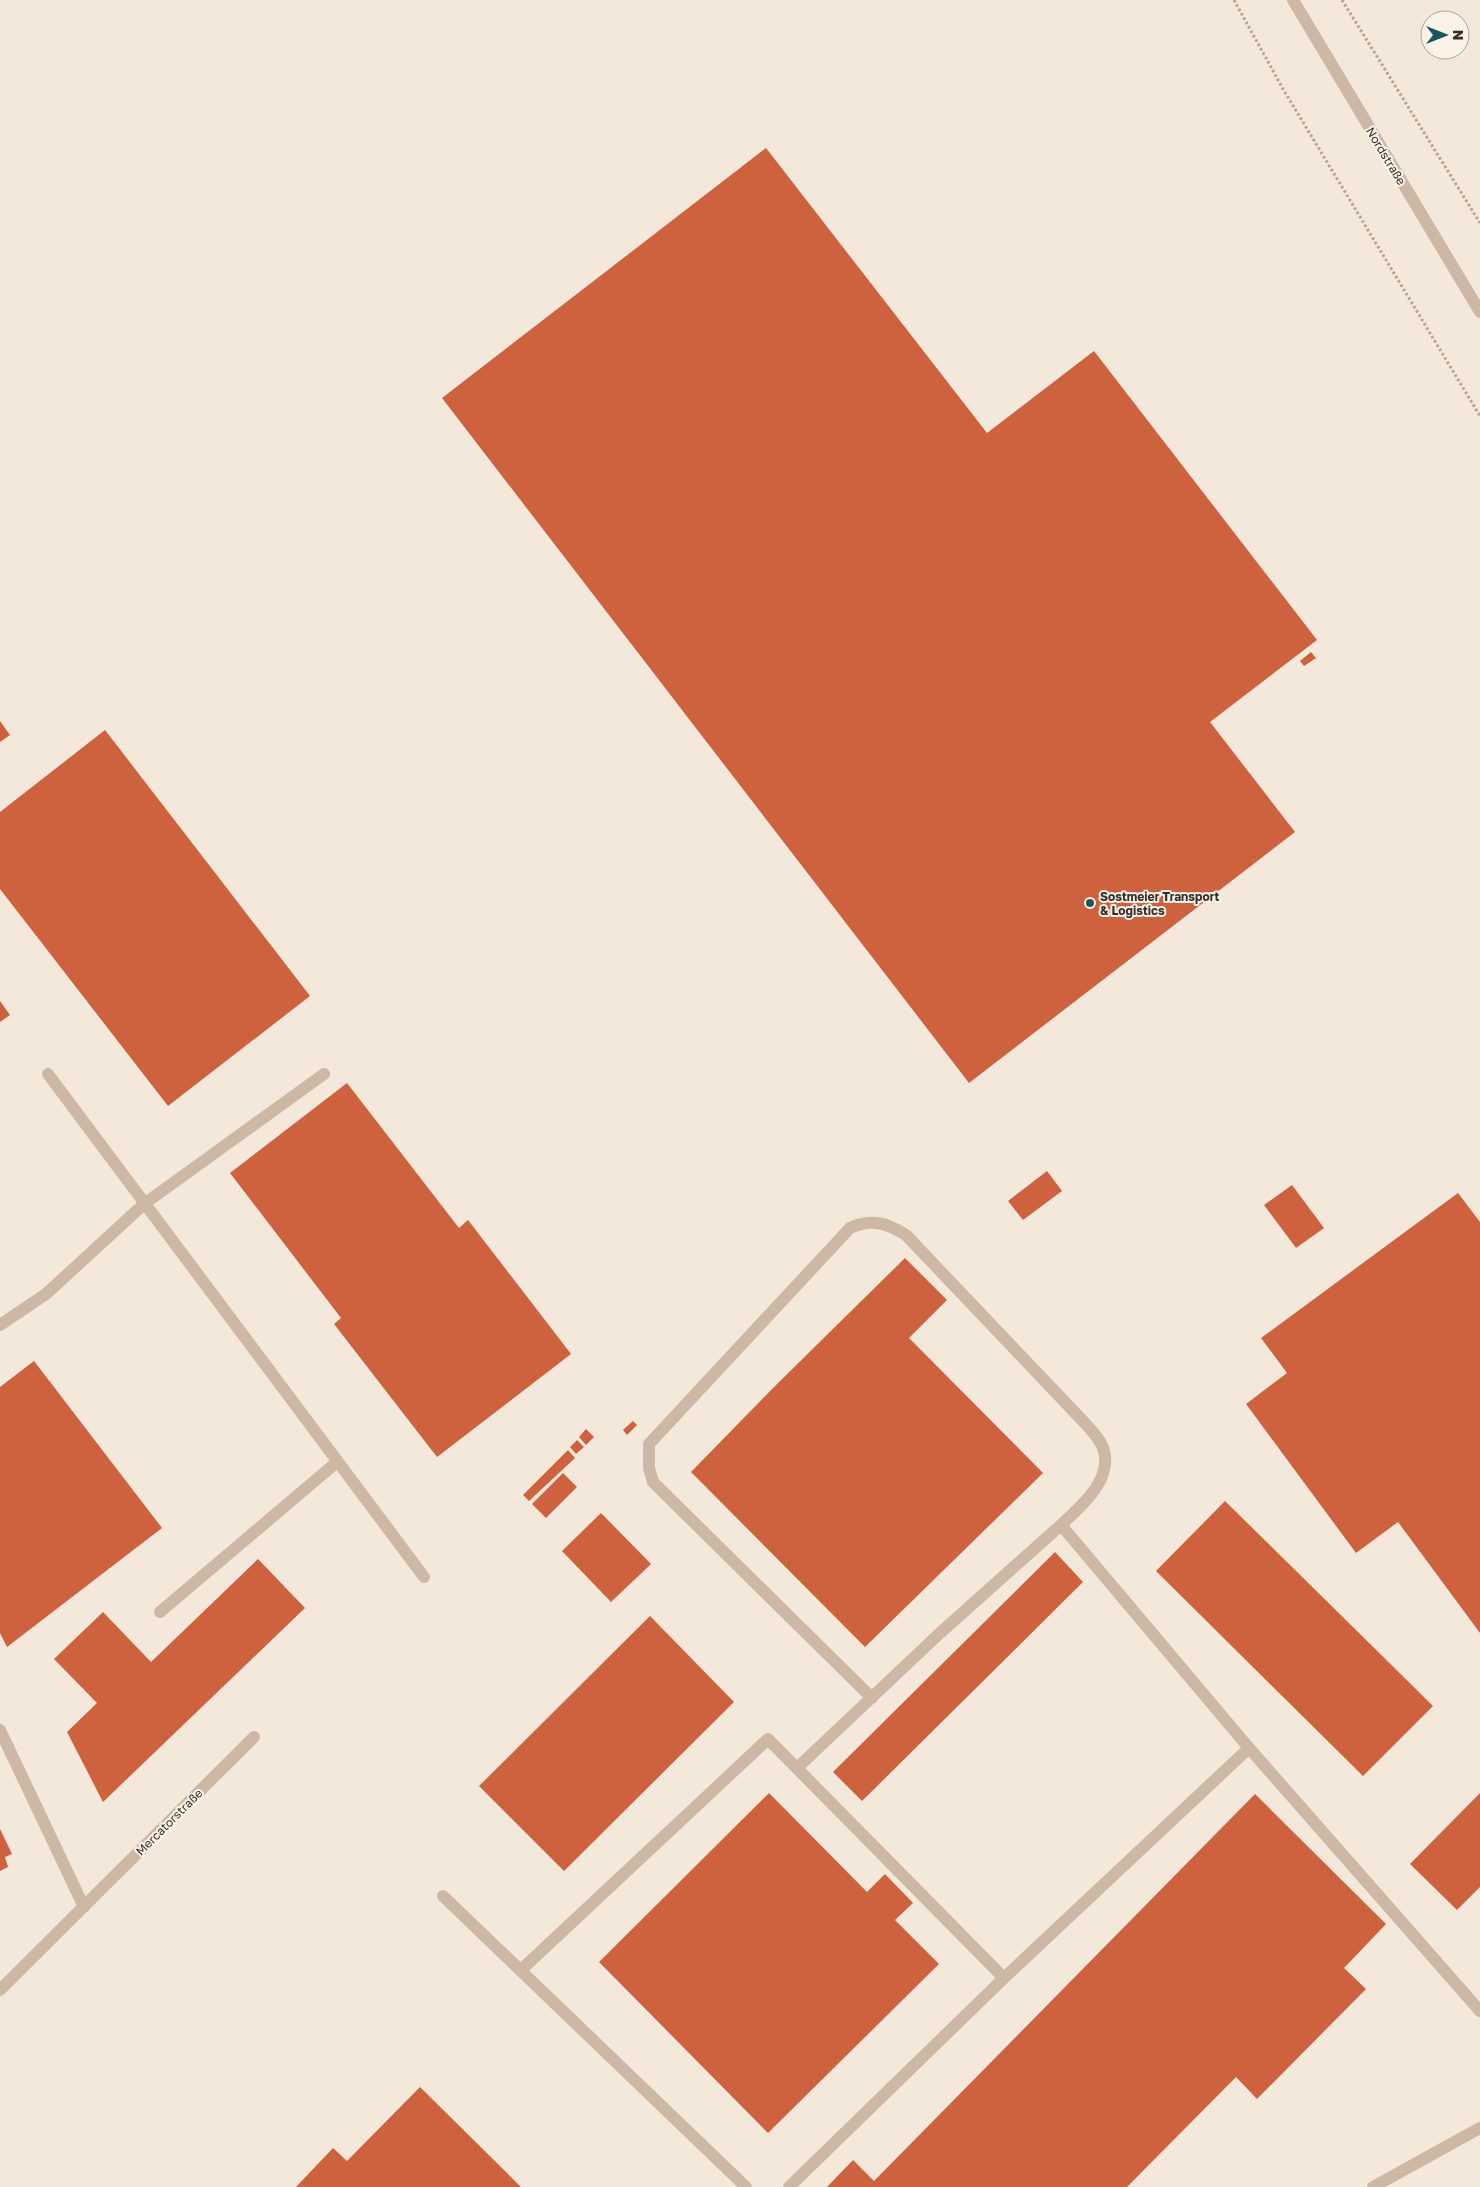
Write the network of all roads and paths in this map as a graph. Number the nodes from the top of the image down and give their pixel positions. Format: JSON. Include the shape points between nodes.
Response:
{"nodes":[{"id":1,"x":1234,"y":0,"type":"edge"},
{"id":2,"x":1293,"y":0,"type":"edge"},
{"id":3,"x":1342,"y":0,"type":"edge"},
{"id":4,"x":1480,"y":223,"type":"edge"},
{"id":5,"x":1480,"y":312,"type":"edge"},
{"id":6,"x":1480,"y":416,"type":"edge"},
{"id":7,"x":48,"y":1074,"type":"dead end"},
{"id":8,"x":324,"y":1074,"type":"dead end"},
{"id":9,"x":144,"y":1204,"type":"junction"},
{"id":10,"x":0,"y":1325,"type":"edge"},
{"id":11,"x":337,"y":1462,"type":"junction"},
{"id":12,"x":1061,"y":1525,"type":"junction"},
{"id":13,"x":424,"y":1577,"type":"dead end"},
{"id":14,"x":160,"y":1612,"type":"dead end"},
{"id":15,"x":872,"y":1698,"type":"junction"},
{"id":16,"x":0,"y":1730,"type":"edge"},
{"id":17,"x":254,"y":1738,"type":"dead end"},
{"id":18,"x":1249,"y":1748,"type":"junction"},
{"id":19,"x":797,"y":1768,"type":"junction"},
{"id":20,"x":443,"y":1896,"type":"dead end"},
{"id":21,"x":84,"y":1907,"type":"junction"},
{"id":22,"x":522,"y":1970,"type":"junction"},
{"id":23,"x":1004,"y":1978,"type":"junction"},
{"id":24,"x":0,"y":1990,"type":"edge"},
{"id":25,"x":1480,"y":2010,"type":"edge"},
{"id":26,"x":1480,"y":2128,"type":"edge"},
{"id":27,"x":746,"y":2187,"type":"edge"},
{"id":28,"x":789,"y":2187,"type":"edge"},
{"id":29,"x":1373,"y":2187,"type":"edge"}],
"edges":[{"from":1,"to":6,"type":"path","via":[[1283,90]]},
{"from":2,"to":5,"type":"street","name":"Nordstraße"},
{"from":3,"to":4,"type":"path"},
{"from":7,"to":9,"type":"street"},
{"from":8,"to":9,"type":"street"},
{"from":9,"to":10,"type":"street","via":[[46,1294]]},
{"from":9,"to":11,"type":"street"},
{"from":11,"to":13,"type":"street"},
{"from":11,"to":14,"type":"street"},
{"from":12,"to":15,"type":"street"},
{"from":12,"to":15,"type":"street","via":[[1093,1492],[1102,1474],[1106,1458],[1099,1440],[906,1235],[884,1223],[859,1223],[850,1228],[649,1444],[649,1468],[653,1482]]},
{"from":12,"to":18,"type":"street"},
{"from":15,"to":19,"type":"street"},
{"from":16,"to":21,"type":"street"},
{"from":17,"to":21,"type":"street","name":"Mercatorstraße"},
{"from":18,"to":23,"type":"street"},
{"from":18,"to":25,"type":"street"},
{"from":19,"to":22,"type":"street","via":[[768,1739]]},
{"from":19,"to":23,"type":"street"},
{"from":20,"to":22,"type":"street"},
{"from":21,"to":24,"type":"street","name":"Mercatorstraße"},
{"from":22,"to":27,"type":"street"},
{"from":23,"to":28,"type":"street"},
{"from":26,"to":29,"type":"street"}]}
